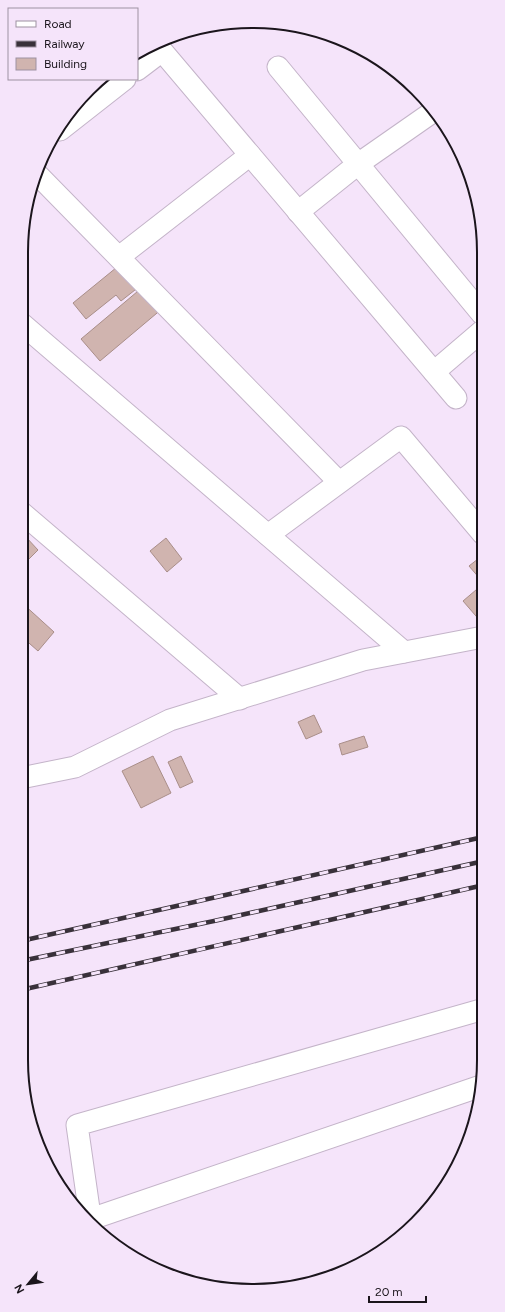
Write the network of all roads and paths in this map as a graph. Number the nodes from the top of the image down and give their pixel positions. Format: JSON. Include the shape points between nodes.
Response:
{"nodes":[{"id":1,"x":159,"y":48,"type":"edge"},
{"id":2,"x":158,"y":49,"type":"edge"},
{"id":3,"x":278,"y":67,"type":"dead end"},
{"id":4,"x":138,"y":69,"type":"edge"},
{"id":5,"x":124,"y":80,"type":"edge"},
{"id":6,"x":429,"y":114,"type":"edge"},
{"id":7,"x":70,"y":122,"type":"edge"},
{"id":8,"x":250,"y":155,"type":"junction"},
{"id":9,"x":358,"y":164,"type":"junction"},
{"id":10,"x":41,"y":178,"type":"edge"},
{"id":11,"x":298,"y":212,"type":"junction"},
{"id":12,"x":119,"y":257,"type":"junction"},
{"id":13,"x":477,"y":308,"type":"edge"},
{"id":14,"x":28,"y":328,"type":"edge"},
{"id":15,"x":477,"y":336,"type":"edge"},
{"id":16,"x":434,"y":372,"type":"junction"},
{"id":17,"x":456,"y":398,"type":"dead end"},
{"id":18,"x":339,"y":482,"type":"junction"},
{"id":19,"x":28,"y":518,"type":"edge"},
{"id":20,"x":477,"y":527,"type":"edge"},
{"id":21,"x":268,"y":535,"type":"junction"},
{"id":22,"x":477,"y":638,"type":"edge"},
{"id":23,"x":404,"y":652,"type":"junction"},
{"id":24,"x":240,"y":699,"type":"junction"},
{"id":25,"x":28,"y":777,"type":"edge"},
{"id":26,"x":477,"y":1011,"type":"edge"},
{"id":27,"x":475,"y":1088,"type":"edge"},
{"id":28,"x":89,"y":1213,"type":"edge"},
{"id":29,"x":95,"y":1219,"type":"edge"}],
"edges":[{"from":1,"to":8,"type":"street"},
{"from":2,"to":4,"type":"street"},
{"from":3,"to":9,"type":"street"},
{"from":5,"to":7,"type":"street"},
{"from":6,"to":9,"type":"street"},
{"from":8,"to":11,"type":"street"},
{"from":8,"to":12,"type":"street"},
{"from":9,"to":11,"type":"street"},
{"from":9,"to":13,"type":"street"},
{"from":10,"to":12,"type":"street"},
{"from":11,"to":16,"type":"street"},
{"from":12,"to":18,"type":"street"},
{"from":14,"to":21,"type":"street"},
{"from":15,"to":16,"type":"street"},
{"from":16,"to":17,"type":"street"},
{"from":18,"to":20,"type":"street","via":[[401,437]]},
{"from":18,"to":21,"type":"street"},
{"from":19,"to":24,"type":"street"},
{"from":21,"to":23,"type":"street"},
{"from":22,"to":23,"type":"street"},
{"from":23,"to":24,"type":"street","via":[[363,660]]},
{"from":24,"to":25,"type":"street","via":[[170,720],[75,767]]},
{"from":26,"to":28,"type":"street","via":[[77,1125]]},
{"from":27,"to":29,"type":"street"}]}
